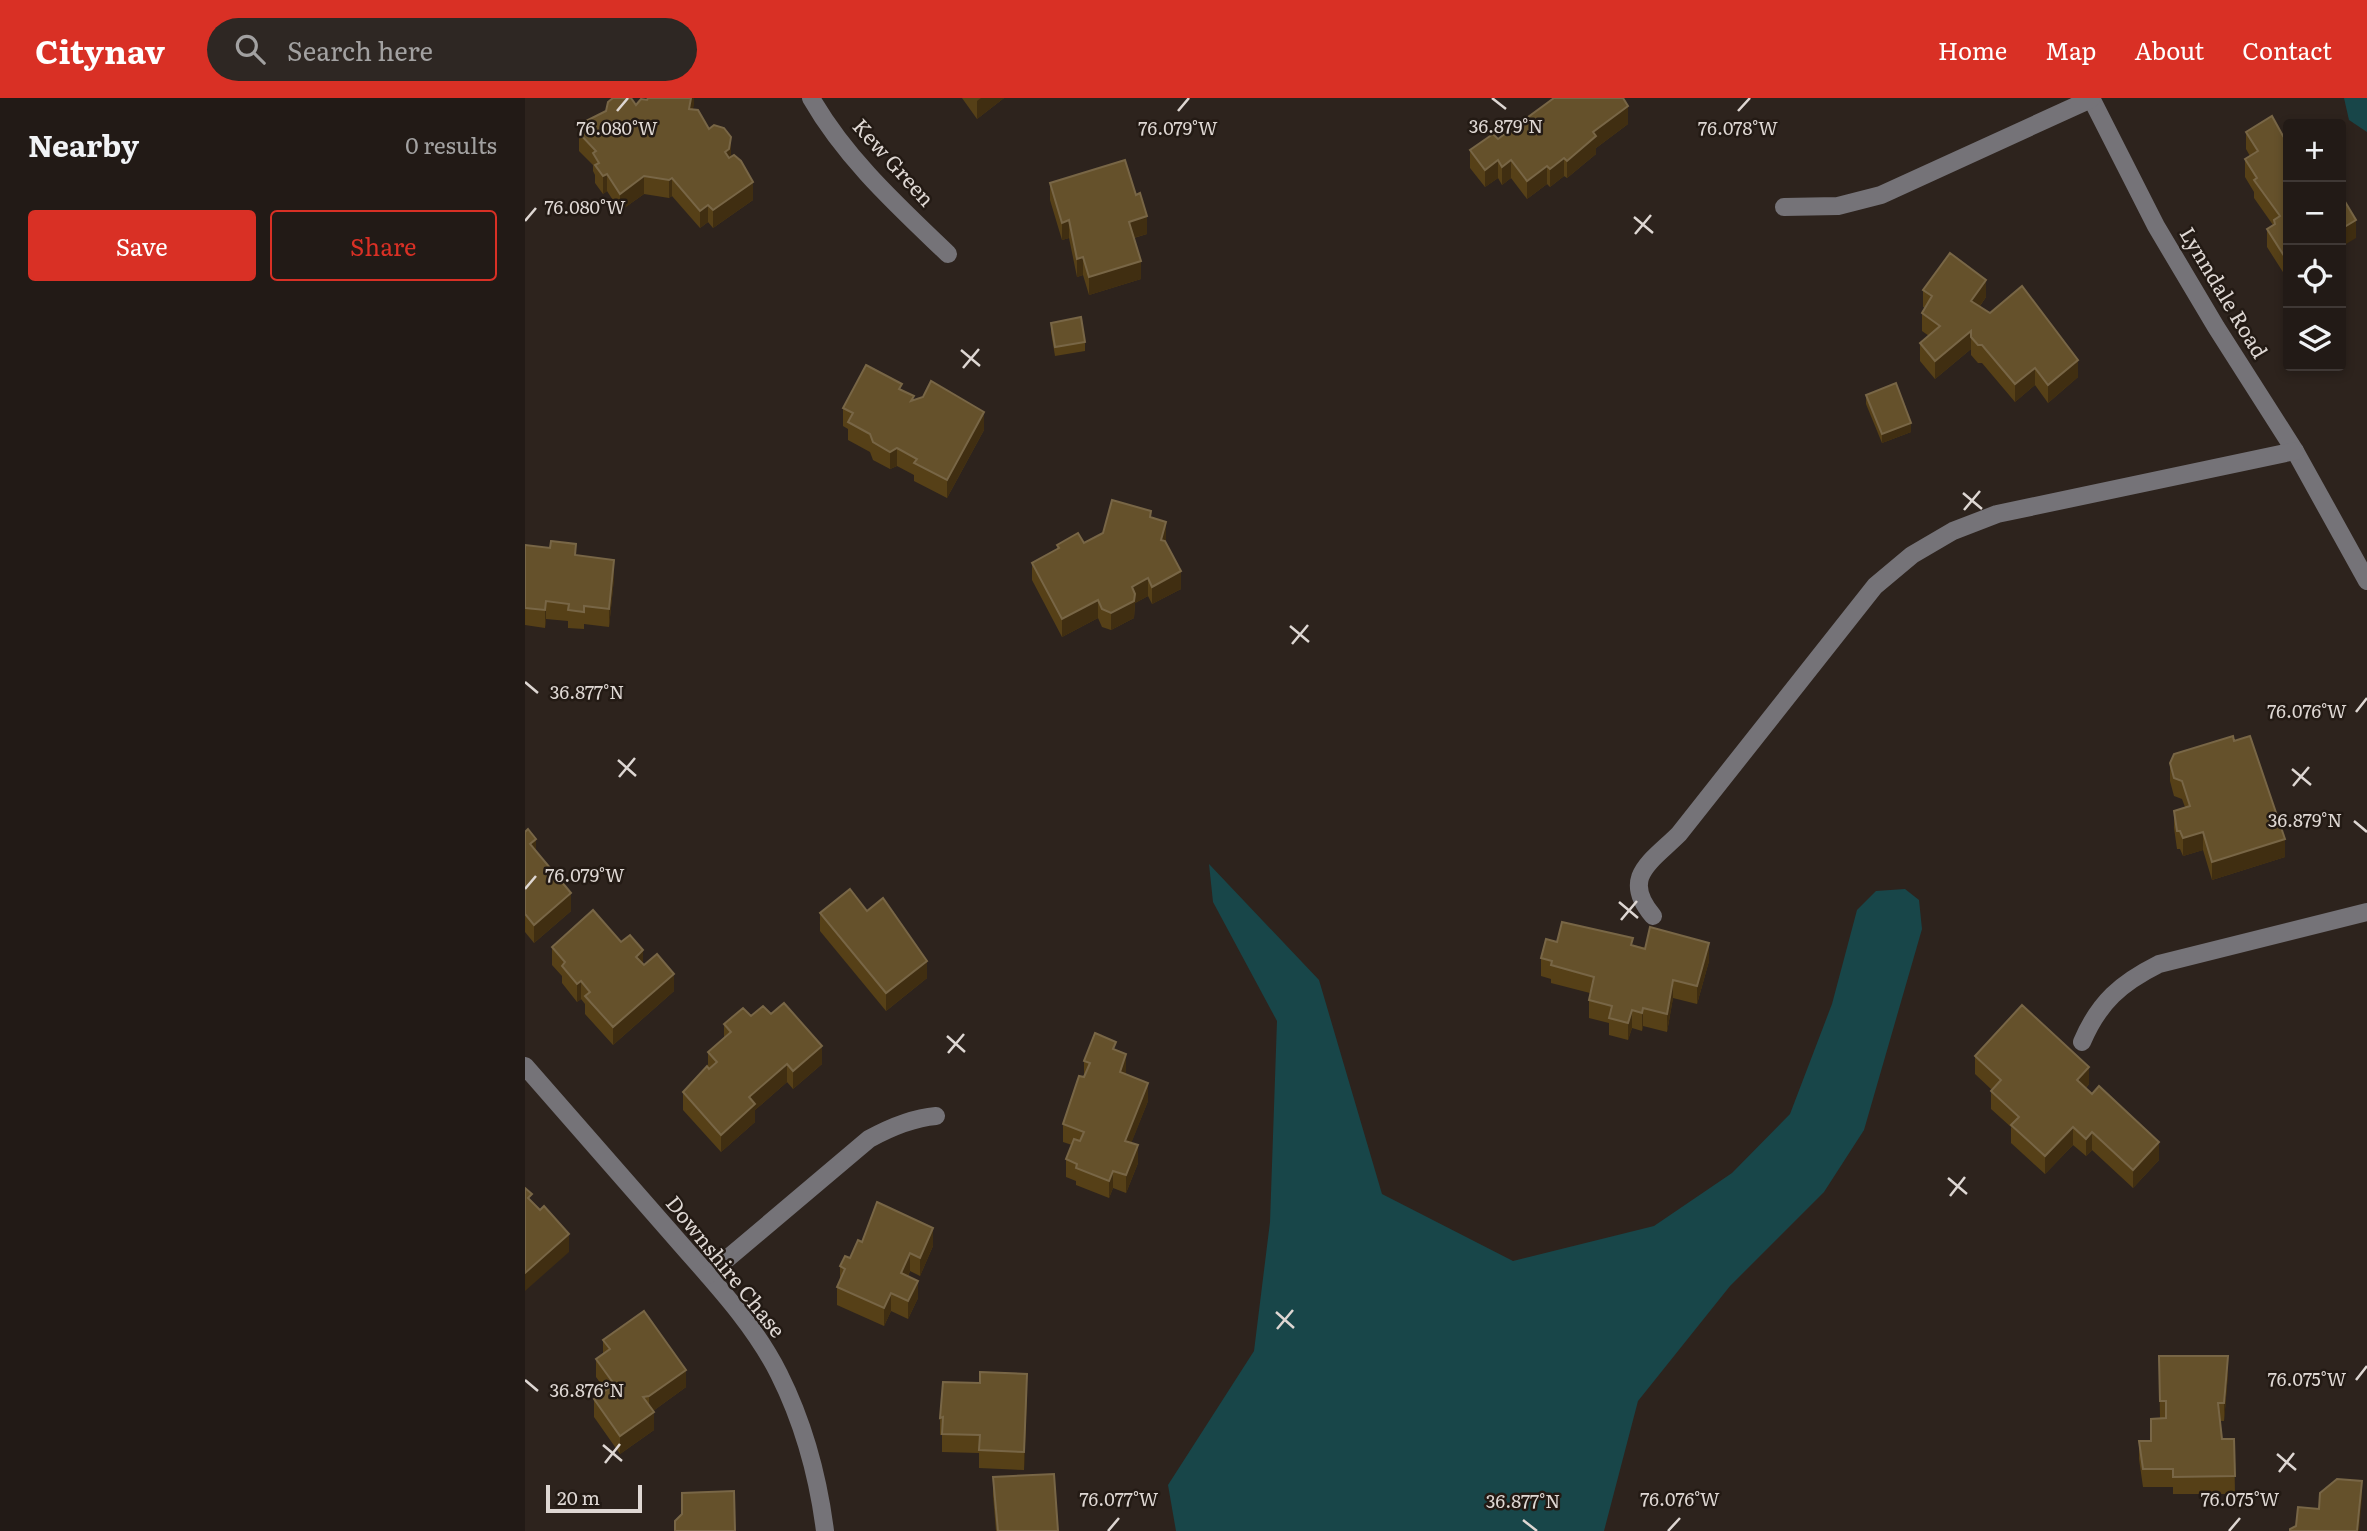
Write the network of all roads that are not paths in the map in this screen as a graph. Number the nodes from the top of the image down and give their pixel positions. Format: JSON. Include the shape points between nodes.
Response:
{"nodes":[{"id":1,"x":811,"y":98,"type":"edge"},
{"id":2,"x":2091,"y":98,"type":"edge"},
{"id":3,"x":1784,"y":207,"type":"dead end"},
{"id":4,"x":949,"y":254,"type":"dead end"},
{"id":5,"x":2295,"y":451,"type":"junction"},
{"id":6,"x":2367,"y":581,"type":"edge"},
{"id":7,"x":2367,"y":912,"type":"edge"},
{"id":8,"x":1653,"y":916,"type":"dead end"},
{"id":9,"x":2082,"y":1042,"type":"dead end"},
{"id":10,"x":525,"y":1066,"type":"edge"},
{"id":11,"x":936,"y":1116,"type":"dead end"},
{"id":12,"x":708,"y":1275,"type":"junction"},
{"id":13,"x":825,"y":1531,"type":"edge"}],
"edges":[{"from":1,"to":4,"type":"street","name":"Kew Green","via":[[862,169]]},
{"from":2,"to":3,"type":"street","via":[[1881,195],[1837,206]]},
{"from":2,"to":5,"type":"street","name":"Lynndale Road","via":[[2156,226]]},
{"from":5,"to":6,"type":"street","name":"Lynndale Road"},
{"from":5,"to":8,"type":"street","via":[[1997,514],[1953,531],[1912,555],[1875,586],[1679,834],[1643,870],[1638,885],[1641,901]]},
{"from":7,"to":9,"type":"street","via":[[2159,964],[2131,978],[2108,999]]},
{"from":10,"to":12,"type":"street","name":"Downshire Chase"},
{"from":11,"to":12,"type":"street","via":[[892,1126],[869,1139]]},
{"from":12,"to":13,"type":"street","name":"Downshire Chase","via":[[778,1371],[801,1423],[819,1486]]}]}
